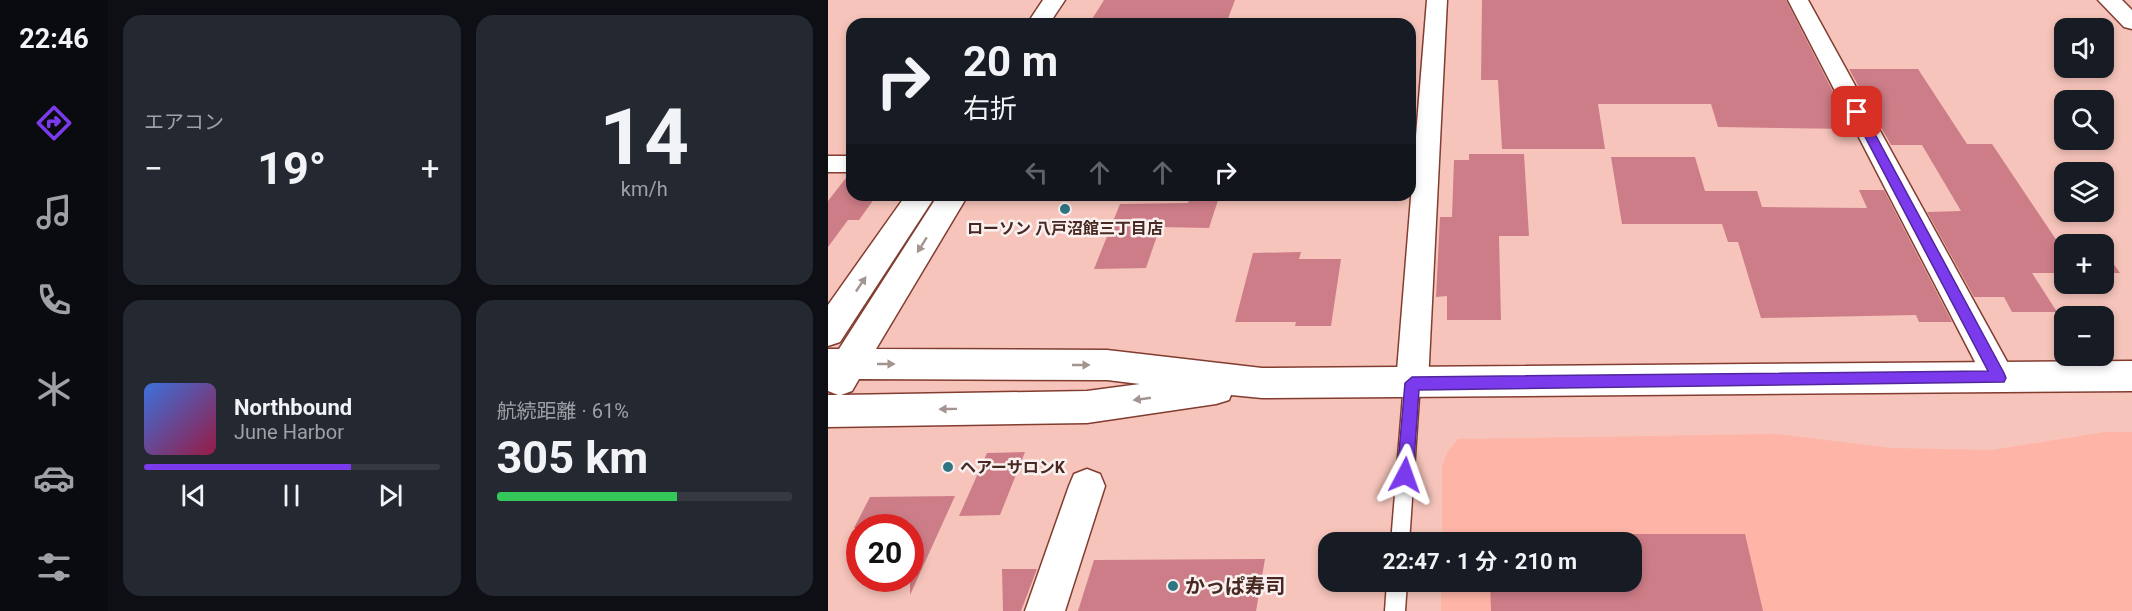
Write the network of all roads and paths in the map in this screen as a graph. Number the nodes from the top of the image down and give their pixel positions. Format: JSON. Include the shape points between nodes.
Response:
{"nodes":[{"id":1,"x":1437,"y":0,"type":"edge"},
{"id":2,"x":1798,"y":0,"type":"edge"},
{"id":3,"x":2109,"y":0,"type":"edge"},
{"id":4,"x":1063,"y":11,"type":"edge"},
{"id":5,"x":1050,"y":18,"type":"edge"},
{"id":6,"x":2132,"y":22,"type":"edge"},
{"id":7,"x":828,"y":164,"type":"edge"},
{"id":8,"x":846,"y":164,"type":"edge"},
{"id":9,"x":917,"y":201,"type":"edge"},
{"id":10,"x":949,"y":201,"type":"edge"},
{"id":11,"x":828,"y":332,"type":"edge"},
{"id":12,"x":838,"y":364,"type":"edge"},
{"id":13,"x":2132,"y":376,"type":"edge"},
{"id":14,"x":1999,"y":378,"type":"junction"},
{"id":15,"x":1262,"y":383,"type":"junction"},
{"id":16,"x":1412,"y":383,"type":"junction"},
{"id":17,"x":828,"y":396,"type":"edge"},
{"id":18,"x":828,"y":411,"type":"edge"},
{"id":19,"x":1087,"y":486,"type":"dead end"},
{"id":20,"x":1401,"y":532,"type":"edge"},
{"id":21,"x":1396,"y":592,"type":"edge"},
{"id":22,"x":1045,"y":611,"type":"edge"},
{"id":23,"x":1395,"y":611,"type":"edge"}],
"edges":[{"from":1,"to":16,"type":"street"},
{"from":2,"to":14,"type":"street"},
{"from":3,"to":6,"type":"street"},
{"from":4,"to":5,"type":"street"},
{"from":7,"to":8,"type":"street"},
{"from":11,"to":9,"type":"street","one_way":true},
{"from":10,"to":12,"type":"street","one_way":true},
{"from":12,"to":15,"type":"street","one_way":true,"via":[[1107,365]]},
{"from":12,"to":17,"type":"street"},
{"from":13,"to":14,"type":"street"},
{"from":14,"to":16,"type":"street"},
{"from":15,"to":16,"type":"street"},
{"from":15,"to":18,"type":"street","one_way":true,"via":[[1087,407]]},
{"from":16,"to":20,"type":"lane"},
{"from":19,"to":22,"type":"street"},
{"from":21,"to":23,"type":"lane"}]}
